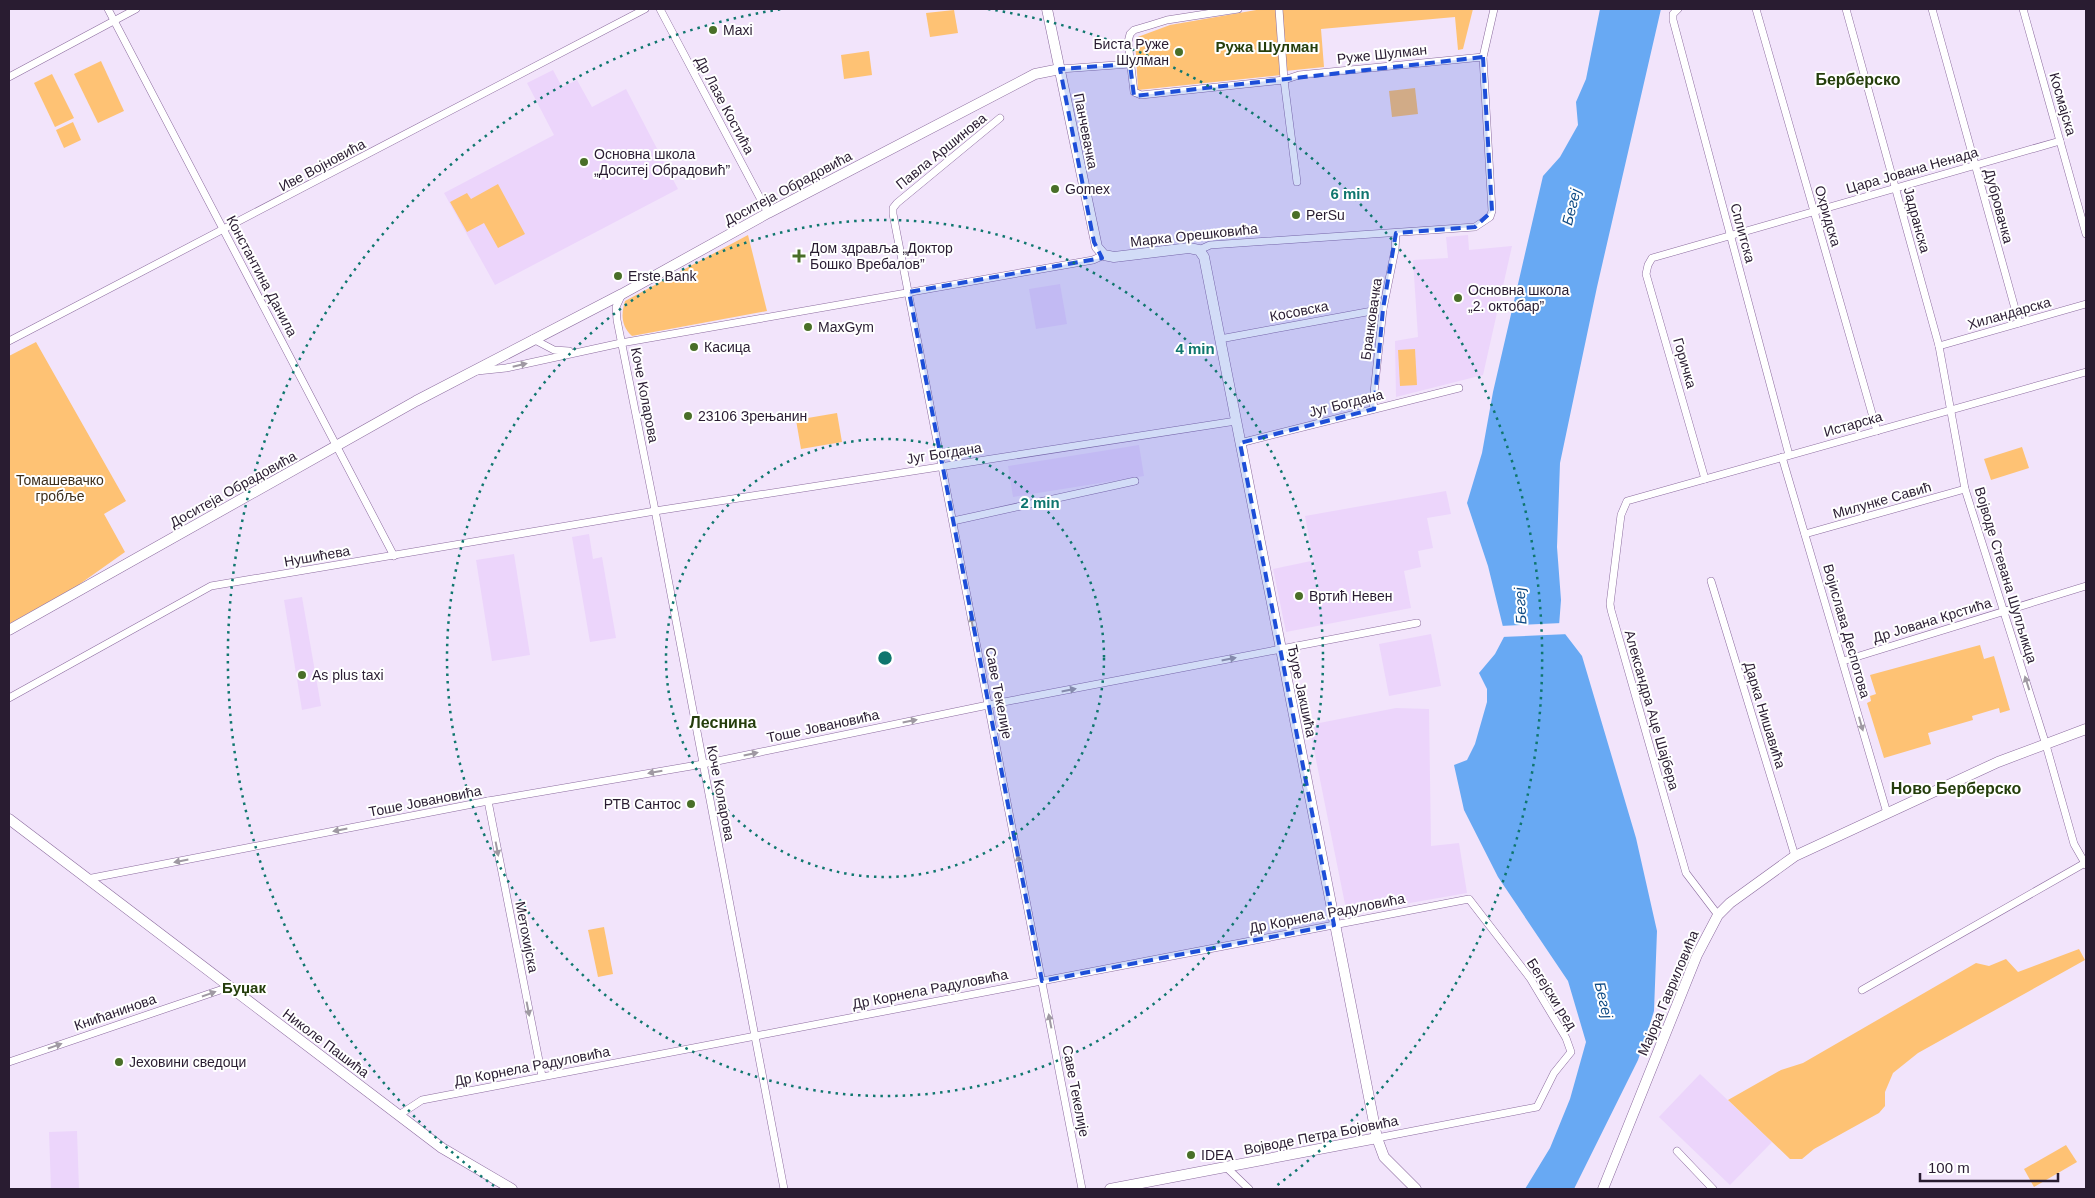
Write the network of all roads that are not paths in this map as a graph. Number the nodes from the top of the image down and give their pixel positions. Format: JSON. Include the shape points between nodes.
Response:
{"nodes":[{"id":1,"x":108,"y":9,"type":"edge"},
{"id":2,"x":136,"y":9,"type":"edge"},
{"id":3,"x":645,"y":9,"type":"edge"},
{"id":4,"x":660,"y":9,"type":"edge"},
{"id":5,"x":1047,"y":9,"type":"edge"},
{"id":6,"x":1238,"y":9,"type":"edge"},
{"id":7,"x":1279,"y":9,"type":"edge"},
{"id":8,"x":1494,"y":9,"type":"edge"},
{"id":9,"x":1678,"y":9,"type":"edge"},
{"id":10,"x":1756,"y":9,"type":"edge"},
{"id":11,"x":1846,"y":9,"type":"edge"},
{"id":12,"x":1932,"y":9,"type":"edge"},
{"id":13,"x":2023,"y":9,"type":"edge"},
{"id":14,"x":114,"y":21,"type":"junction"},
{"id":15,"x":1483,"y":57,"type":"junction"},
{"id":16,"x":1130,"y":64,"type":"junction"},
{"id":17,"x":1060,"y":69,"type":"junction"},
{"id":18,"x":9,"y":77,"type":"edge"},
{"id":19,"x":1284,"y":80,"type":"junction"},
{"id":20,"x":1000,"y":118,"type":"dead end"},
{"id":21,"x":2060,"y":141,"type":"junction"},
{"id":22,"x":1975,"y":165,"type":"junction"},
{"id":23,"x":1297,"y":182,"type":"dead end"},
{"id":24,"x":1896,"y":188,"type":"junction"},
{"id":25,"x":897,"y":203,"type":"joint"},
{"id":26,"x":1814,"y":211,"type":"junction"},
{"id":27,"x":768,"y":213,"type":"junction"},
{"id":28,"x":224,"y":230,"type":"junction"},
{"id":29,"x":1396,"y":233,"type":"junction"},
{"id":30,"x":2086,"y":234,"type":"edge"},
{"id":31,"x":1730,"y":235,"type":"junction"},
{"id":32,"x":1198,"y":250,"type":"junction"},
{"id":33,"x":1104,"y":255,"type":"junction"},
{"id":34,"x":1655,"y":256,"type":"joint"},
{"id":35,"x":909,"y":292,"type":"junction"},
{"id":36,"x":622,"y":294,"type":"junction"},
{"id":37,"x":2086,"y":304,"type":"edge"},
{"id":38,"x":1383,"y":309,"type":"junction"},
{"id":39,"x":2019,"y":323,"type":"junction"},
{"id":40,"x":533,"y":339,"type":"junction"},
{"id":41,"x":1220,"y":339,"type":"junction"},
{"id":42,"x":9,"y":341,"type":"edge"},
{"id":43,"x":621,"y":343,"type":"junction"},
{"id":44,"x":1939,"y":346,"type":"junction"},
{"id":45,"x":577,"y":352,"type":"junction"},
{"id":46,"x":472,"y":372,"type":"junction"},
{"id":47,"x":2086,"y":372,"type":"edge"},
{"id":48,"x":1459,"y":388,"type":"dead end"},
{"id":49,"x":1374,"y":409,"type":"junction"},
{"id":50,"x":1951,"y":410,"type":"junction"},
{"id":51,"x":1236,"y":420,"type":"junction"},
{"id":52,"x":1877,"y":431,"type":"junction"},
{"id":53,"x":1240,"y":443,"type":"junction"},
{"id":54,"x":338,"y":446,"type":"junction"},
{"id":55,"x":1786,"y":456,"type":"junction"},
{"id":56,"x":942,"y":466,"type":"junction"},
{"id":57,"x":1705,"y":479,"type":"junction"},
{"id":58,"x":1135,"y":481,"type":"dead end"},
{"id":59,"x":1965,"y":489,"type":"junction"},
{"id":60,"x":1626,"y":501,"type":"joint"},
{"id":61,"x":655,"y":511,"type":"junction"},
{"id":62,"x":953,"y":521,"type":"junction"},
{"id":63,"x":1805,"y":534,"type":"junction"},
{"id":64,"x":394,"y":556,"type":"junction"},
{"id":65,"x":1711,"y":581,"type":"dead end"},
{"id":66,"x":2086,"y":586,"type":"edge"},
{"id":67,"x":2004,"y":611,"type":"junction"},
{"id":68,"x":1417,"y":623,"type":"dead end"},
{"id":69,"x":9,"y":630,"type":"edge"},
{"id":70,"x":1280,"y":649,"type":"junction"},
{"id":71,"x":1843,"y":661,"type":"junction"},
{"id":72,"x":9,"y":698,"type":"edge"},
{"id":73,"x":988,"y":705,"type":"junction"},
{"id":74,"x":2086,"y":729,"type":"edge"},
{"id":75,"x":2046,"y":745,"type":"junction"},
{"id":76,"x":703,"y":764,"type":"junction"},
{"id":77,"x":488,"y":801,"type":"junction"},
{"id":78,"x":1887,"y":812,"type":"junction"},
{"id":79,"x":9,"y":819,"type":"edge"},
{"id":80,"x":1795,"y":856,"type":"junction"},
{"id":81,"x":2086,"y":864,"type":"edge"},
{"id":82,"x":87,"y":879,"type":"junction"},
{"id":83,"x":1469,"y":899,"type":"joint"},
{"id":84,"x":1718,"y":915,"type":"junction"},
{"id":85,"x":1334,"y":925,"type":"junction"},
{"id":86,"x":1042,"y":981,"type":"junction"},
{"id":87,"x":229,"y":986,"type":"junction"},
{"id":88,"x":1862,"y":990,"type":"dead end"},
{"id":89,"x":755,"y":1036,"type":"junction"},
{"id":90,"x":9,"y":1062,"type":"edge"},
{"id":91,"x":542,"y":1076,"type":"junction"},
{"id":92,"x":1537,"y":1107,"type":"joint"},
{"id":93,"x":399,"y":1115,"type":"junction"},
{"id":94,"x":1376,"y":1138,"type":"junction"},
{"id":95,"x":1677,"y":1151,"type":"dead end"},
{"id":96,"x":1226,"y":1167,"type":"junction"},
{"id":97,"x":512,"y":1189,"type":"edge"},
{"id":98,"x":784,"y":1189,"type":"edge"},
{"id":99,"x":1082,"y":1189,"type":"edge"},
{"id":100,"x":1110,"y":1189,"type":"edge"},
{"id":101,"x":1249,"y":1189,"type":"edge"},
{"id":102,"x":1416,"y":1189,"type":"edge"},
{"id":103,"x":1603,"y":1189,"type":"edge"},
{"id":104,"x":1713,"y":1189,"type":"edge"}],
"edges":[{"from":1,"to":14,"type":"street","name":"Константина Данила"},
{"from":2,"to":14,"type":"street"},
{"from":3,"to":28,"type":"street","name":"Иве Војновића"},
{"from":4,"to":27,"type":"street","name":"Др Лазе Костића"},
{"from":5,"to":17,"type":"street","name":"Панчевачка"},
{"from":6,"to":16,"type":"street","name":"Руже Шулман","via":[[1167,20],[1134,30],[1128,42]]},
{"from":7,"to":19,"type":"street"},
{"from":8,"to":15,"type":"street"},
{"from":9,"to":31,"type":"street","name":"Сплитска","via":[[1672,16]]},
{"from":10,"to":26,"type":"street","name":"Охридска"},
{"from":11,"to":24,"type":"street","name":"Јадранска"},
{"from":12,"to":22,"type":"street","name":"Дубровачка"},
{"from":13,"to":21,"type":"street","name":"Космајска"},
{"from":14,"to":18,"type":"street"},
{"from":14,"to":28,"type":"street","name":"Константина Данила"},
{"from":15,"to":19,"type":"street","name":"Руже Шулман","via":[[1298,75]]},
{"from":15,"to":29,"type":"street","name":"Марка Орешковића","via":[[1490,218],[1475,227]]},
{"from":16,"to":17,"type":"street"},
{"from":16,"to":19,"type":"street","name":"Руже Шулман","via":[[1133,89],[1141,95]]},
{"from":17,"to":27,"type":"street","name":"Доситеја Обрадовића","via":[[1034,74]]},
{"from":17,"to":33,"type":"street","name":"Панчевачка","via":[[1094,242]]},
{"from":19,"to":23,"type":"street"},
{"from":20,"to":25,"type":"street","name":"Павла Аршинова"},
{"from":21,"to":22,"type":"street","name":"Цара Јована Ненада"},
{"from":21,"to":30,"type":"street","name":"Космајска"},
{"from":22,"to":24,"type":"street","name":"Цара Јована Ненада"},
{"from":22,"to":39,"type":"street","name":"Дубровачка"},
{"from":24,"to":26,"type":"street","name":"Цара Јована Ненада"},
{"from":24,"to":44,"type":"street","name":"Јадранска"},
{"from":25,"to":35,"type":"street","name":"Саве Текелије","via":[[893,214]]},
{"from":26,"to":31,"type":"street","name":"Цара Јована Ненада"},
{"from":26,"to":52,"type":"street","name":"Охридска"},
{"from":27,"to":36,"type":"street","name":"Доситеја Обрадовића"},
{"from":28,"to":42,"type":"street","name":"Иве Војновића"},
{"from":28,"to":54,"type":"street","name":"Константина Данила"},
{"from":29,"to":32,"type":"street","name":"Марка Орешковића","via":[[1210,245]]},
{"from":29,"to":38,"type":"street","name":"Бранковачка"},
{"from":31,"to":34,"type":"street","name":"Цара Јована Ненада"},
{"from":31,"to":55,"type":"street","name":"Сплитска"},
{"from":32,"to":33,"type":"street","name":"Марка Орешковића"},
{"from":32,"to":41,"type":"street","name":"Ђуре Јакшића","via":[[1204,257]]},
{"from":33,"to":35,"type":"street","name":"Марка Орешковића","via":[[1093,260]]},
{"from":34,"to":57,"type":"street","name":"Горичка","via":[[1646,274]]},
{"from":35,"to":43,"type":"street","name":"Коче Коларова"},
{"from":35,"to":56,"type":"street","name":"Саве Текелије"},
{"from":36,"to":40,"type":"street","name":"Доситеја Обрадовића"},
{"from":36,"to":43,"type":"street","name":"Коче Коларова","via":[[616,314]]},
{"from":37,"to":39,"type":"street","name":"Хиландарска"},
{"from":38,"to":41,"type":"street","name":"Косовска"},
{"from":38,"to":49,"type":"street","name":"Бранковачка"},
{"from":39,"to":44,"type":"street","name":"Хиландарска"},
{"from":40,"to":45,"type":"street","via":[[554,350]]},
{"from":40,"to":46,"type":"street","name":"Доситеја Обрадовића"},
{"from":41,"to":51,"type":"street","name":"Ђуре Јакшића"},
{"from":43,"to":45,"type":"street","name":"Коче Коларова"},
{"from":43,"to":61,"type":"street","name":"Коче Коларова"},
{"from":44,"to":50,"type":"street","name":"Јадранска"},
{"from":46,"to":45,"type":"street","name":"Доситеја Обрадовића","one_way":true},
{"from":46,"to":54,"type":"street","name":"Доситеја Обрадовића"},
{"from":47,"to":50,"type":"street","name":"Истарска"},
{"from":48,"to":49,"type":"street","name":"Југ Богдана"},
{"from":49,"to":53,"type":"street","name":"Југ Богдана"},
{"from":50,"to":52,"type":"street","name":"Истарска"},
{"from":50,"to":59,"type":"street","name":"Војводе Стевана Шупљикца"},
{"from":51,"to":53,"type":"street","name":"Ђуре Јакшића"},
{"from":51,"to":56,"type":"street","name":"Југ Богдана"},
{"from":52,"to":55,"type":"street","name":"Истарска"},
{"from":53,"to":70,"type":"street","name":"Ђуре Јакшића"},
{"from":54,"to":64,"type":"street","name":"Константина Данила"},
{"from":54,"to":69,"type":"street","name":"Доситеја Обрадовића"},
{"from":55,"to":57,"type":"street","name":"Истарска"},
{"from":55,"to":63,"type":"street","name":"Војислава Деспотова"},
{"from":56,"to":61,"type":"street","name":"Југ Богдана"},
{"from":56,"to":62,"type":"street","name":"Саве Текелије"},
{"from":57,"to":60,"type":"street","name":"Истарска"},
{"from":58,"to":62,"type":"street"},
{"from":59,"to":63,"type":"street","name":"Милунке Савић"},
{"from":59,"to":67,"type":"street","name":"Војводе Стевана Шупљикца"},
{"from":60,"to":84,"type":"street","name":"Александра Аце Шајбера","via":[[1621,515],[1611,610],[1686,873]]},
{"from":61,"to":64,"type":"street","name":"Нушићева"},
{"from":61,"to":76,"type":"street","name":"Коче Коларова"},
{"from":73,"to":62,"type":"street","name":"Саве Текелије","one_way":true},
{"from":63,"to":71,"type":"street","name":"Војислава Деспотова"},
{"from":64,"to":72,"type":"street","name":"Нушићева","via":[[211,586]]},
{"from":65,"to":80,"type":"street","name":"Дарка Нишавића"},
{"from":66,"to":67,"type":"street","name":"Др Јована Крстића"},
{"from":67,"to":71,"type":"street","name":"Др Јована Крстића"},
{"from":75,"to":67,"type":"street","name":"Војводе Стевана Шупљикца","one_way":true},
{"from":68,"to":70,"type":"street","name":"Тоше Јовановића"},
{"from":73,"to":70,"type":"street","name":"Тоше Јовановића","one_way":true},
{"from":70,"to":85,"type":"street","name":"Ђуре Јакшића"},
{"from":71,"to":78,"type":"street","name":"Војислава Деспотова","one_way":true},
{"from":76,"to":73,"type":"street","name":"Тоше Јовановића","one_way":true},
{"from":86,"to":73,"type":"street","name":"Саве Текелије","one_way":true},
{"from":74,"to":75,"type":"street","name":"Мајора Гавриловића"},
{"from":75,"to":78,"type":"street","name":"Мајора Гавриловића","via":[[1998,762]]},
{"from":75,"to":81,"type":"street","name":"Војводе Стевана Шупљикца","via":[[2074,844]]},
{"from":76,"to":77,"type":"street","name":"Тоше Јовановића","one_way":true},
{"from":76,"to":89,"type":"street","name":"Коче Коларова"},
{"from":77,"to":82,"type":"street","name":"Тоше Јовановића","one_way":true},
{"from":77,"to":91,"type":"street","name":"Метохијска","one_way":true},
{"from":78,"to":80,"type":"street","name":"Мајора Гавриловића"},
{"from":79,"to":82,"type":"street","name":"Николе Пашића"},
{"from":80,"to":84,"type":"street","name":"Мајора Гавриловића","via":[[1730,902]]},
{"from":81,"to":88,"type":"street"},
{"from":82,"to":87,"type":"street","name":"Николе Пашића"},
{"from":83,"to":85,"type":"street","name":"Др Корнела Радуловића"},
{"from":83,"to":92,"type":"street","name":"Бегејски ред","via":[[1530,978],[1571,1052],[1554,1073]]},
{"from":84,"to":103,"type":"street","name":"Мајора Гавриловића","via":[[1697,955]]},
{"from":85,"to":86,"type":"street","name":"Др Корнела Радуловића"},
{"from":85,"to":94,"type":"street","name":"Ђуре Јакшића"},
{"from":86,"to":89,"type":"street","name":"Др Корнела Радуловића"},
{"from":99,"to":86,"type":"street","name":"Саве Текелије","one_way":true},
{"from":90,"to":87,"type":"street","name":"Книћанинова","one_way":true},
{"from":87,"to":93,"type":"street","name":"Николе Пашића"},
{"from":89,"to":91,"type":"street","name":"Др Корнела Радуловића"},
{"from":89,"to":98,"type":"street","name":"Коче Коларова"},
{"from":91,"to":93,"type":"street","name":"Др Корнела Радуловића","via":[[422,1100]]},
{"from":92,"to":94,"type":"street","name":"Војводе Петра Бојовића"},
{"from":93,"to":97,"type":"street","name":"Николе Пашића","via":[[442,1148]]},
{"from":94,"to":96,"type":"street","name":"Војводе Петра Бојовића"},
{"from":94,"to":102,"type":"street","name":"Ђуре Јакшића","via":[[1384,1157]]},
{"from":95,"to":104,"type":"street"},
{"from":96,"to":100,"type":"street","name":"Војводе Петра Бојовића"},
{"from":96,"to":101,"type":"street"}]}
